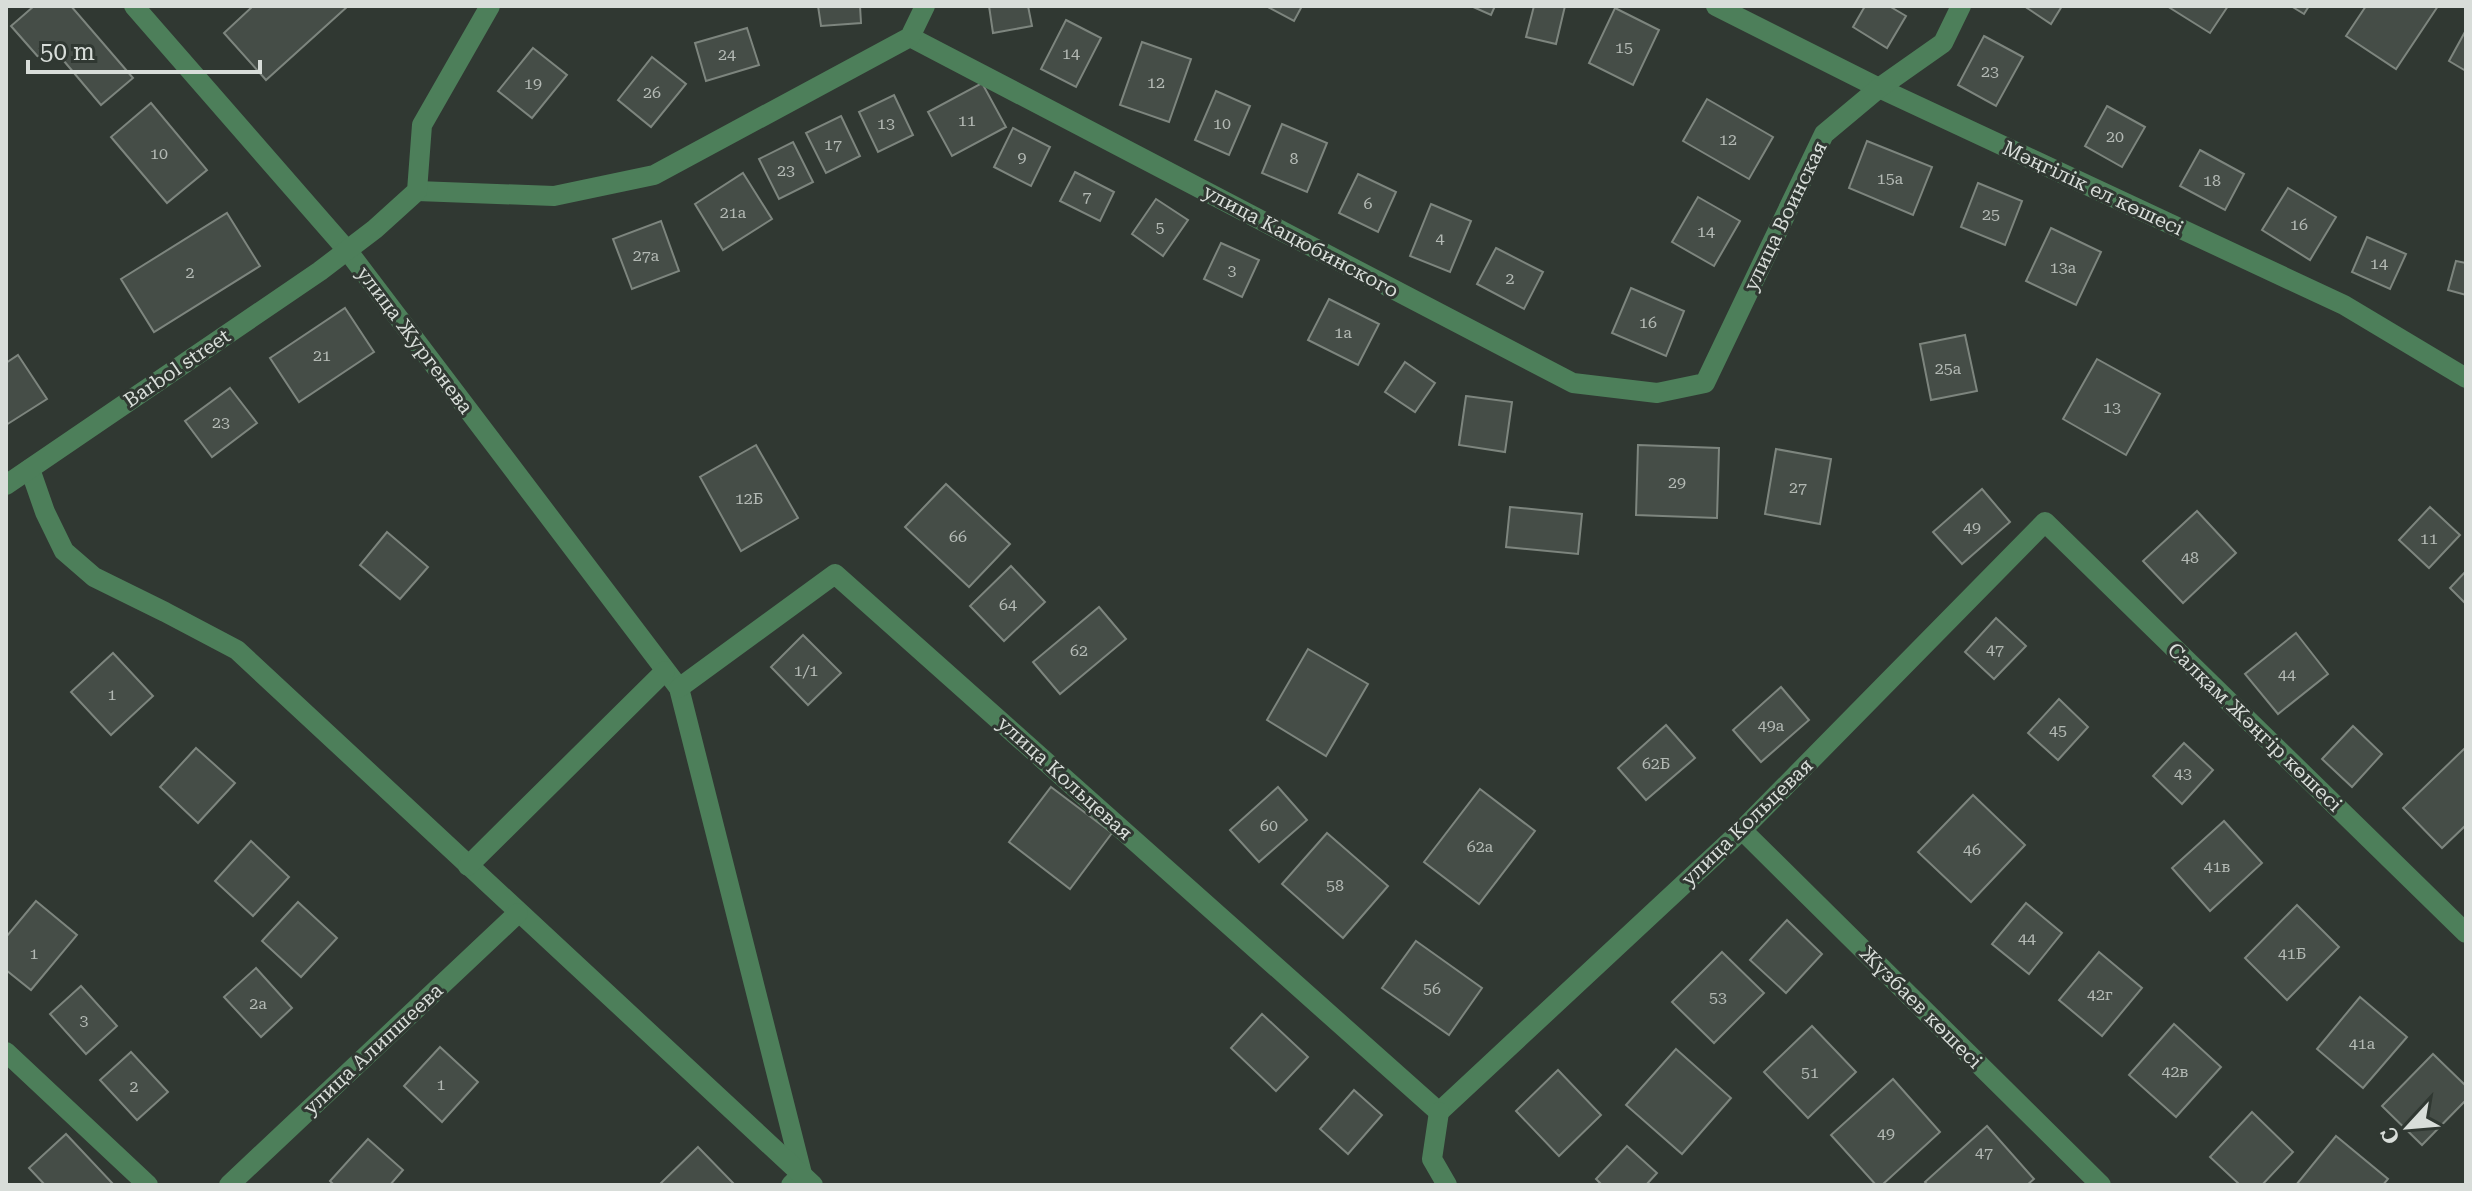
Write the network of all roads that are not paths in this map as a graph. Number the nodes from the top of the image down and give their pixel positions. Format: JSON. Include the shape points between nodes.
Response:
{"nodes":[{"id":1,"x":134,"y":6,"type":"edge"},
{"id":2,"x":490,"y":6,"type":"edge"},
{"id":3,"x":925,"y":6,"type":"edge"},
{"id":4,"x":1716,"y":6,"type":"edge"},
{"id":5,"x":1961,"y":6,"type":"edge"},
{"id":6,"x":910,"y":37,"type":"junction"},
{"id":7,"x":1879,"y":88,"type":"junction"},
{"id":8,"x":417,"y":191,"type":"junction"},
{"id":9,"x":347,"y":250,"type":"junction"},
{"id":10,"x":2466,"y":378,"type":"edge"},
{"id":11,"x":1705,"y":383,"type":"joint"},
{"id":12,"x":30,"y":469,"type":"junction"},
{"id":13,"x":6,"y":485,"type":"edge"},
{"id":14,"x":2045,"y":522,"type":"joint"},
{"id":15,"x":665,"y":671,"type":"junction"},
{"id":16,"x":679,"y":688,"type":"junction"},
{"id":17,"x":1742,"y":830,"type":"junction"},
{"id":18,"x":468,"y":866,"type":"junction"},
{"id":19,"x":518,"y":913,"type":"junction"},
{"id":20,"x":2466,"y":933,"type":"edge"},
{"id":21,"x":6,"y":1052,"type":"edge"},
{"id":22,"x":1439,"y":1112,"type":"junction"},
{"id":23,"x":802,"y":1181,"type":"edge"},
{"id":24,"x":148,"y":1185,"type":"edge"},
{"id":25,"x":229,"y":1185,"type":"edge"},
{"id":26,"x":1447,"y":1185,"type":"edge"},
{"id":27,"x":2101,"y":1185,"type":"edge"}],
"edges":[{"from":1,"to":9,"type":"street","name":"улица Жургенева"},
{"from":2,"to":8,"type":"street","via":[[422,125]]},
{"from":3,"to":6,"type":"street"},
{"from":4,"to":7,"type":"street","name":"Мәңгілік ел көшесі"},
{"from":5,"to":7,"type":"street","name":"улица Воинская","via":[[1943,43]]},
{"from":6,"to":8,"type":"street","via":[[654,175],[554,196]]},
{"from":6,"to":11,"type":"street","name":"улица Кацюбинского","via":[[1573,383],[1657,393]]},
{"from":7,"to":10,"type":"street","name":"Мәңгілік ел көшесі","via":[[2344,305]]},
{"from":7,"to":11,"type":"street","name":"улица Воинская","via":[[1824,134]]},
{"from":8,"to":9,"type":"street","name":"Barbol street"},
{"from":9,"to":12,"type":"street","name":"Barbol street"},
{"from":9,"to":15,"type":"street","name":"улица Жургенева"},
{"from":12,"to":13,"type":"street","name":"Barbol street"},
{"from":12,"to":18,"type":"street","via":[[64,551],[94,577],[237,650]]},
{"from":14,"to":17,"type":"street","name":"улица Кольцевая"},
{"from":14,"to":20,"type":"street","name":"Салқам Жәңгір көшесі"},
{"from":15,"to":16,"type":"street","name":"улица Жургенева"},
{"from":15,"to":18,"type":"street"},
{"from":16,"to":22,"type":"street","name":"улица Кольцевая","via":[[835,574]]},
{"from":16,"to":23,"type":"street"},
{"from":17,"to":22,"type":"street","name":"улица Кольцевая"},
{"from":17,"to":27,"type":"street","name":"Жүзбаев көшесі"},
{"from":18,"to":19,"type":"street"},
{"from":19,"to":23,"type":"street"},
{"from":19,"to":25,"type":"street","name":"улица Алипшеева"},
{"from":21,"to":24,"type":"street"},
{"from":22,"to":26,"type":"street","via":[[1432,1159]]}]}
